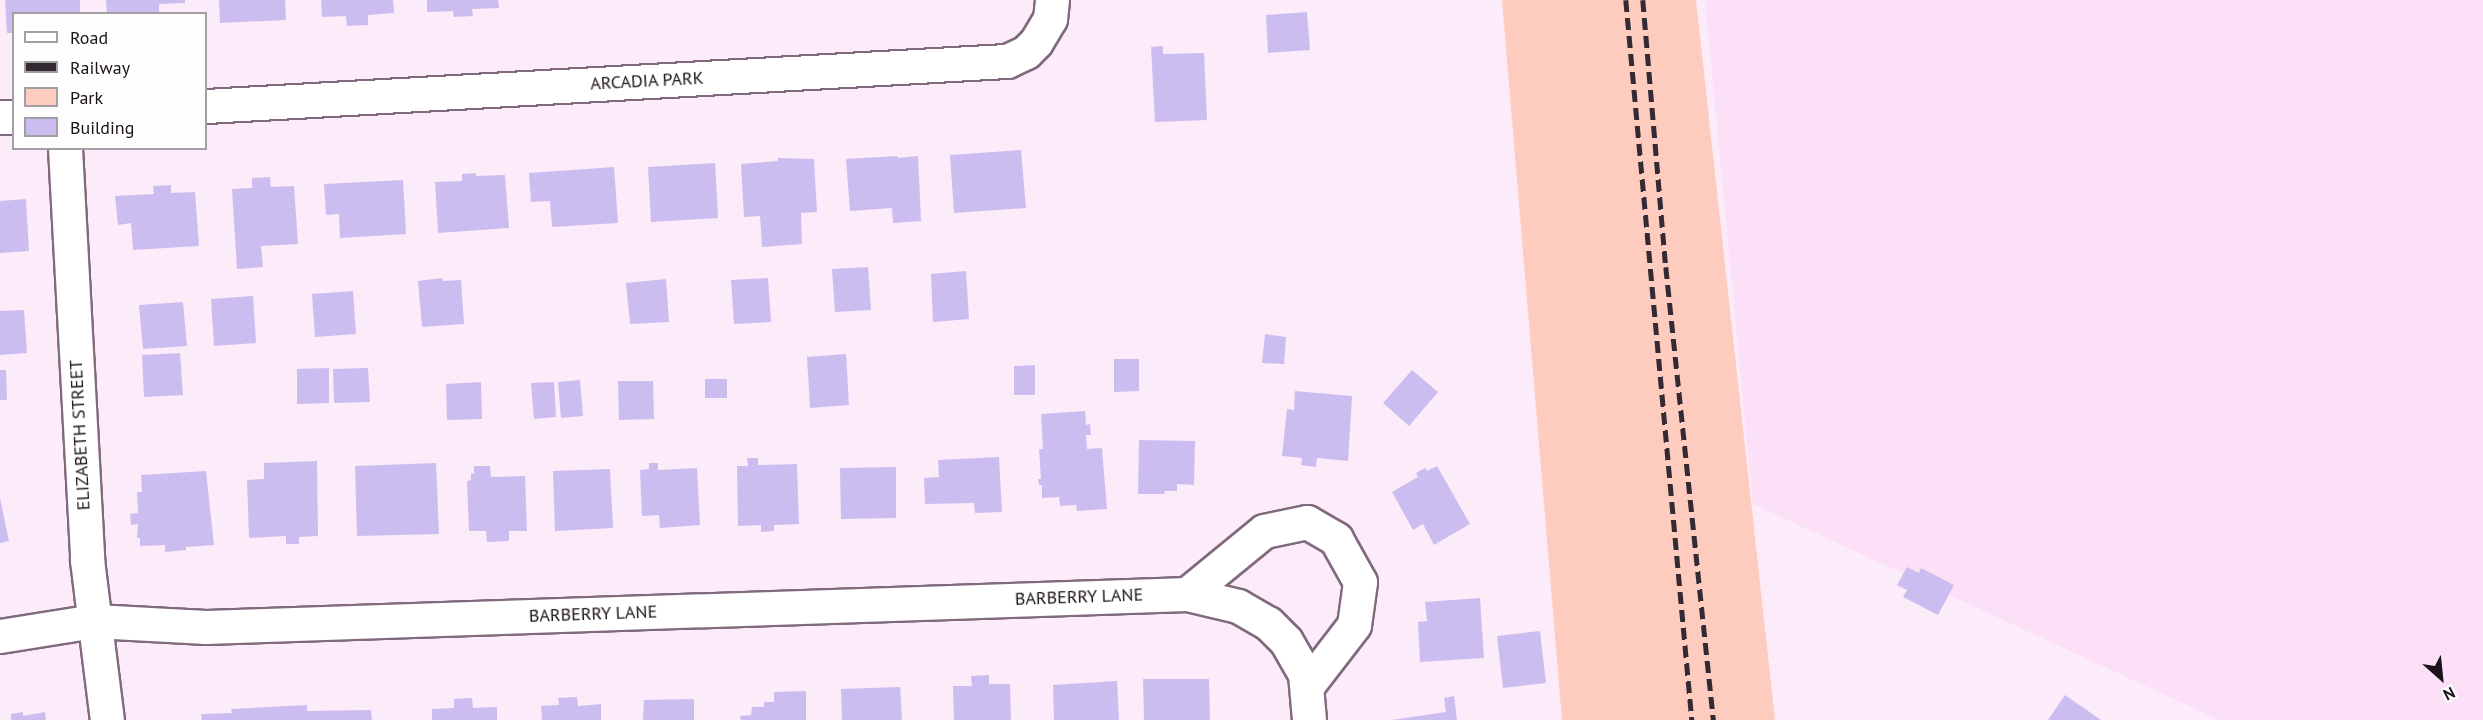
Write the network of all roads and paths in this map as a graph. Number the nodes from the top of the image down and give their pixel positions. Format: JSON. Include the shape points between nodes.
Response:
{"nodes":[{"id":1,"x":1052,"y":0,"type":"edge"},
{"id":2,"x":207,"y":106,"type":"edge"},
{"id":3,"x":66,"y":150,"type":"edge"},
{"id":4,"x":1187,"y":594,"type":"junction"},
{"id":5,"x":94,"y":621,"type":"junction"},
{"id":6,"x":0,"y":636,"type":"edge"},
{"id":7,"x":1307,"y":686,"type":"junction"},
{"id":8,"x":107,"y":720,"type":"edge"},
{"id":9,"x":1310,"y":720,"type":"edge"}],
"edges":[{"from":1,"to":2,"type":"street","name":"ARCADIA PARK","via":[[1050,19],[1036,42],[1007,61]]},
{"from":3,"to":5,"type":"street","name":"ELIZABETH STREET","via":[[86,548]]},
{"from":4,"to":5,"type":"street","name":"BARBERRY LANE","via":[[206,627]]},
{"from":4,"to":7,"type":"street","name":"BARBERRY LANE","via":[[1238,606],[1268,624],[1298,659]]},
{"from":4,"to":7,"type":"street","via":[[1264,531],[1307,522],[1336,539],[1360,582],[1354,625]]},
{"from":5,"to":6,"type":"street","name":"BARBERRY LANE"},
{"from":5,"to":8,"type":"street","name":"ELIZABETH STREET"},
{"from":7,"to":9,"type":"street","name":"BARBERRY LANE"}]}
